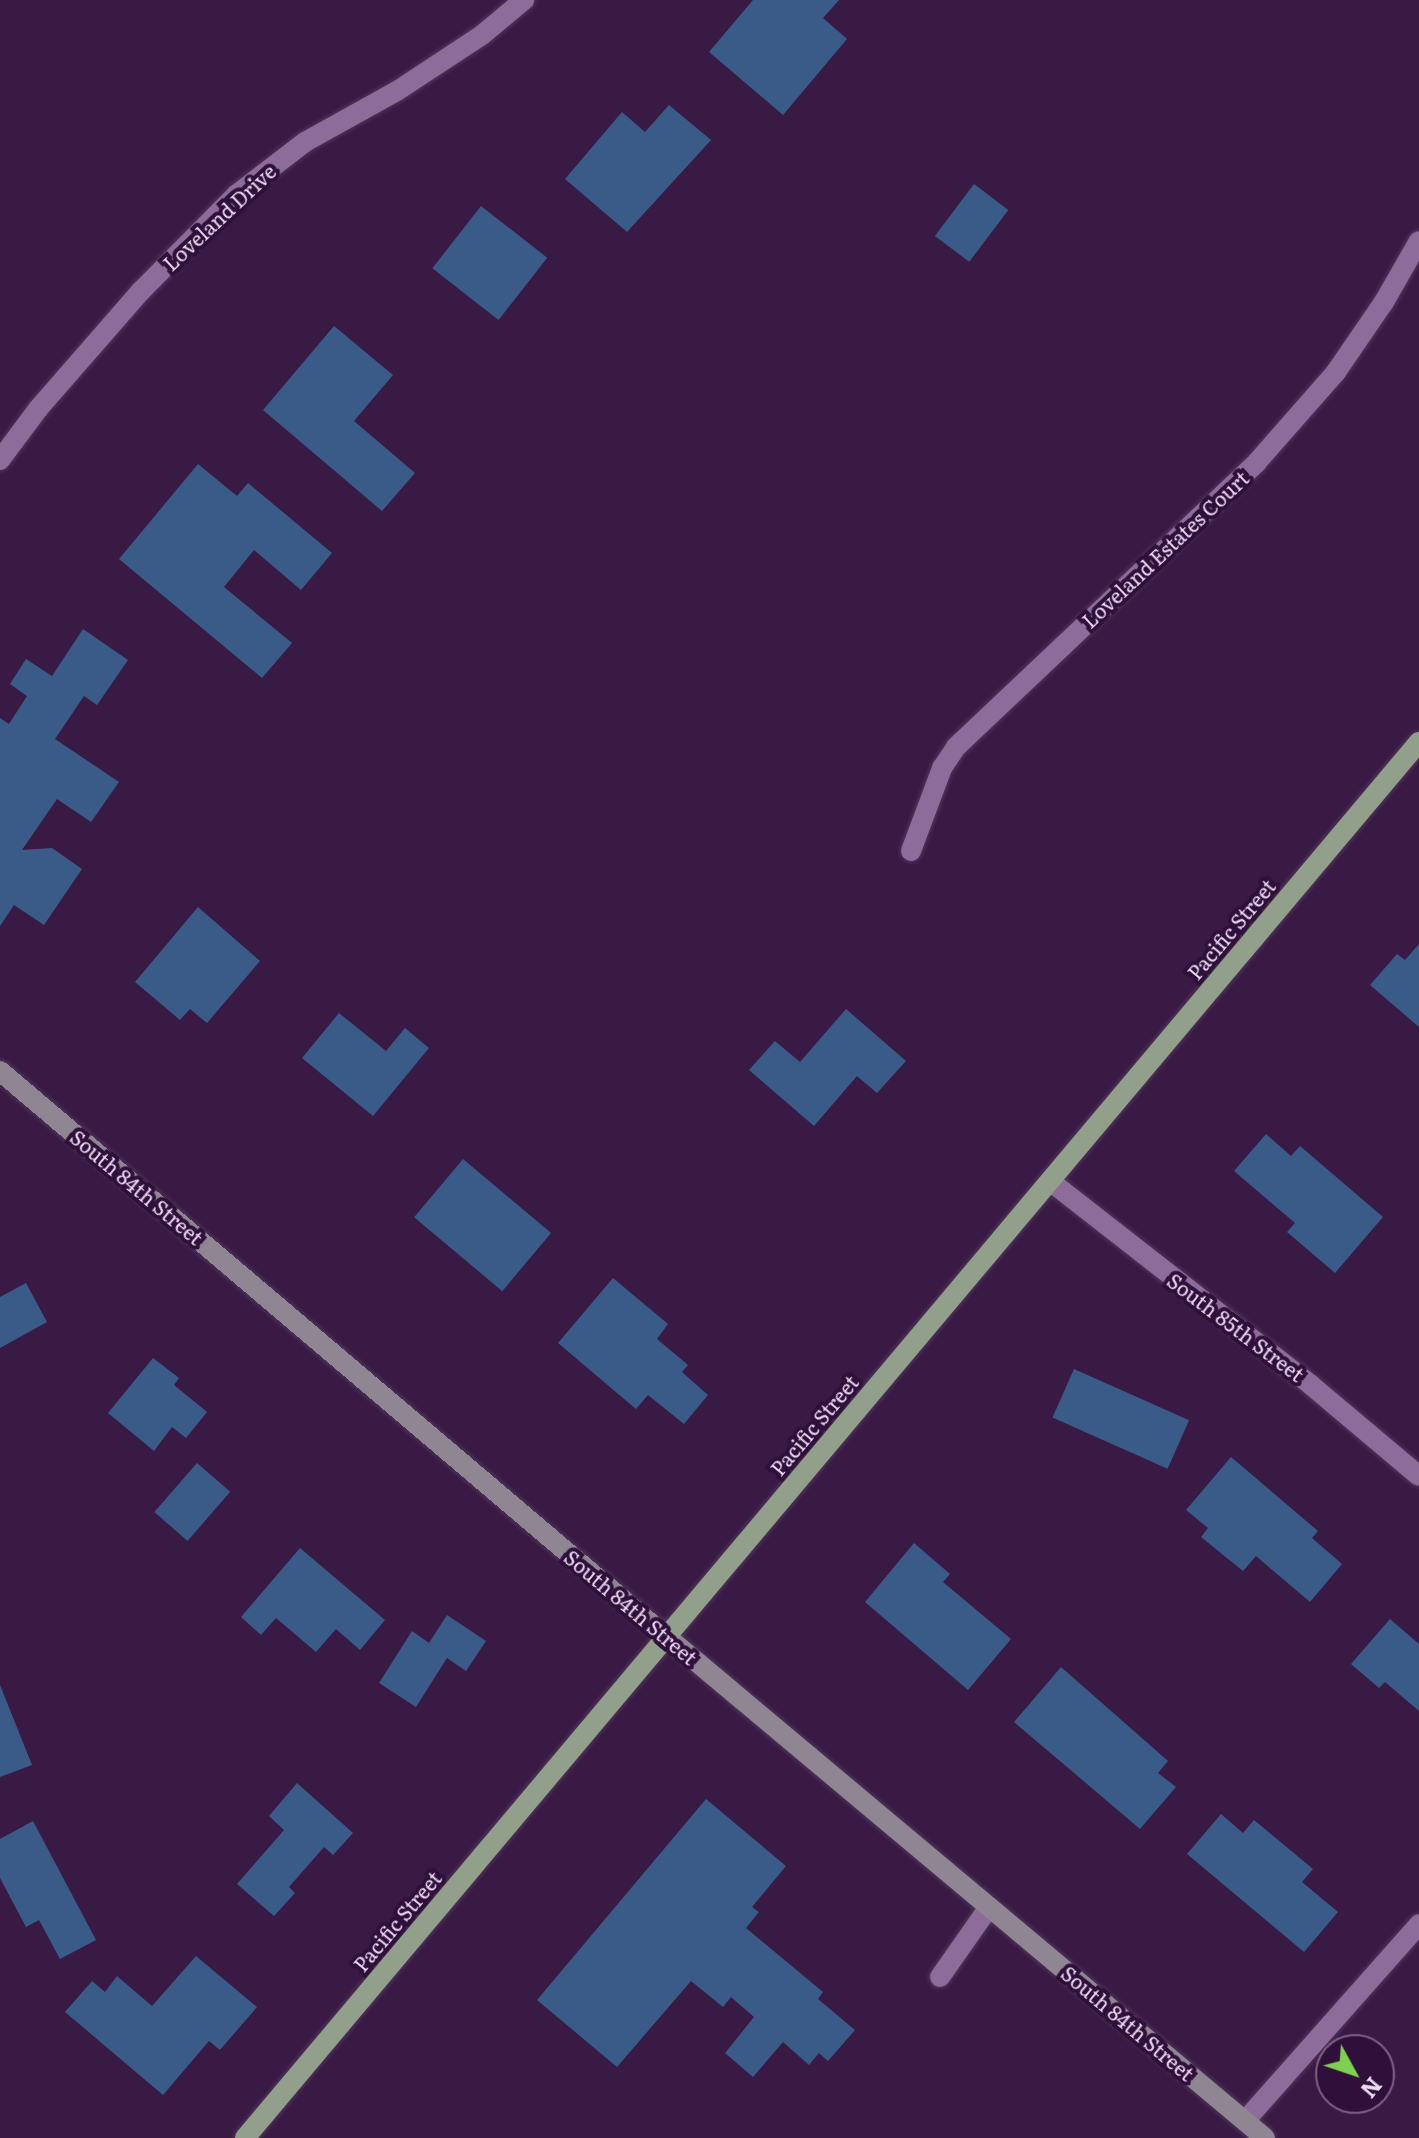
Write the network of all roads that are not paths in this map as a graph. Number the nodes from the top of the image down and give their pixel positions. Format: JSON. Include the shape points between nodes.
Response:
{"nodes":[{"id":1,"x":524,"y":0,"type":"edge"},
{"id":2,"x":1419,"y":241,"type":"edge"},
{"id":3,"x":0,"y":460,"type":"edge"},
{"id":4,"x":1419,"y":742,"type":"edge"},
{"id":5,"x":911,"y":851,"type":"dead end"},
{"id":6,"x":0,"y":1071,"type":"edge"},
{"id":7,"x":1050,"y":1181,"type":"junction"},
{"id":8,"x":1419,"y":1476,"type":"edge"},
{"id":9,"x":667,"y":1637,"type":"junction"},
{"id":10,"x":989,"y":1907,"type":"junction"},
{"id":11,"x":1419,"y":1924,"type":"edge"},
{"id":12,"x":940,"y":1977,"type":"dead end"},
{"id":13,"x":1245,"y":2121,"type":"junction"},
{"id":14,"x":245,"y":2138,"type":"edge"},
{"id":15,"x":1265,"y":2138,"type":"edge"}],
"edges":[{"from":1,"to":3,"type":"street","name":"Loveland Drive","via":[[482,35],[305,142],[236,195],[141,291]]},
{"from":2,"to":5,"type":"street","name":"Loveland Estates Court","via":[[1344,361],[1266,452],[956,747],[942,768]]},
{"from":4,"to":7,"type":"main road","name":"Pacific Street"},
{"from":6,"to":9,"type":"main road","name":"South 84th Street"},
{"from":7,"to":8,"type":"street","name":"South 85th Street"},
{"from":7,"to":9,"type":"main road","name":"Pacific Street"},
{"from":9,"to":10,"type":"main road","name":"South 84th Street"},
{"from":9,"to":14,"type":"main road","name":"Pacific Street"},
{"from":10,"to":12,"type":"street"},
{"from":10,"to":13,"type":"main road","name":"South 84th Street"},
{"from":11,"to":13,"type":"street"},
{"from":13,"to":15,"type":"main road","name":"South 84th Street"}]}
